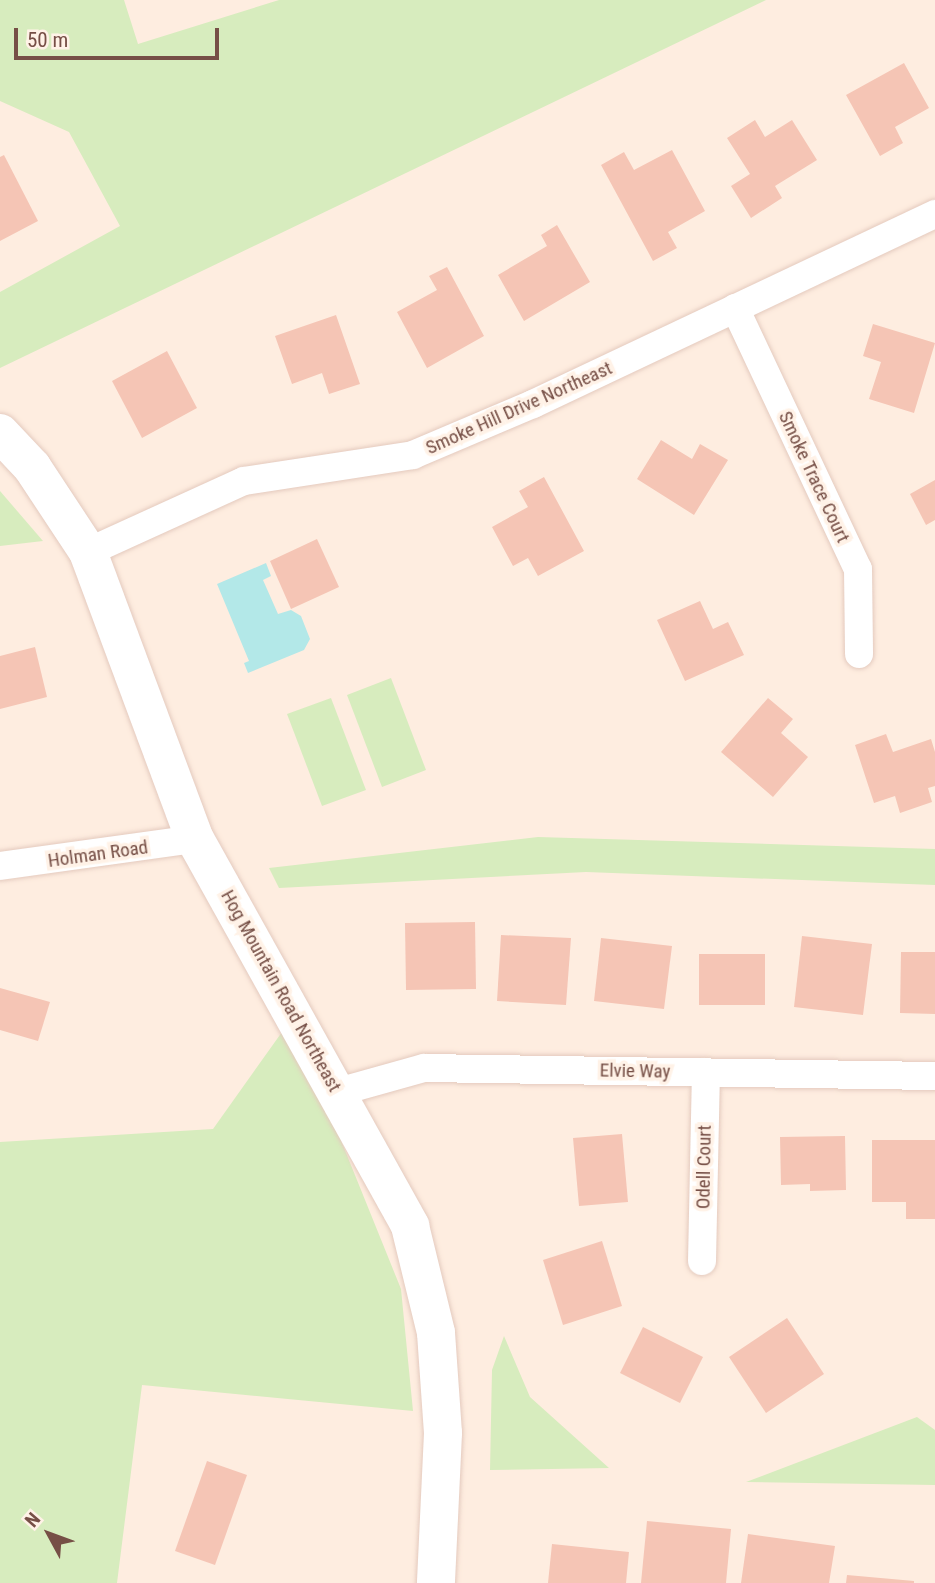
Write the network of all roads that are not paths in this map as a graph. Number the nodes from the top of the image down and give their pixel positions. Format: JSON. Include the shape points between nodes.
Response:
{"nodes":[{"id":1,"x":935,"y":214,"type":"edge"},
{"id":2,"x":736,"y":309,"type":"junction"},
{"id":3,"x":0,"y":433,"type":"edge"},
{"id":4,"x":88,"y":552,"type":"junction"},
{"id":5,"x":859,"y":654,"type":"dead end"},
{"id":6,"x":195,"y":839,"type":"junction"},
{"id":7,"x":0,"y":866,"type":"edge"},
{"id":8,"x":706,"y":1072,"type":"junction"},
{"id":9,"x":935,"y":1076,"type":"edge"},
{"id":10,"x":338,"y":1092,"type":"junction"},
{"id":11,"x":702,"y":1261,"type":"dead end"},
{"id":12,"x":436,"y":1583,"type":"edge"}],
"edges":[{"from":1,"to":2,"type":"street","name":"Smoke Hill Drive Northeast"},
{"from":2,"to":4,"type":"street","name":"Smoke Hill Drive Northeast","via":[[413,455],[244,481]]},
{"from":2,"to":5,"type":"street","name":"Smoke Trace Court","via":[[858,569]]},
{"from":3,"to":4,"type":"street","name":"Hog Mountain Road Northeast","via":[[32,467]]},
{"from":4,"to":6,"type":"street","name":"Hog Mountain Road Northeast"},
{"from":6,"to":7,"type":"street","name":"Holman Road"},
{"from":6,"to":10,"type":"street","name":"Hog Mountain Road Northeast"},
{"from":8,"to":9,"type":"street","name":"Elvie Way"},
{"from":8,"to":10,"type":"street","name":"Elvie Way","via":[[424,1068]]},
{"from":8,"to":11,"type":"street","name":"Odell Court"},
{"from":10,"to":12,"type":"street","name":"Hog Mountain Road Northeast","via":[[410,1226],[436,1333],[443,1433]]}]}
